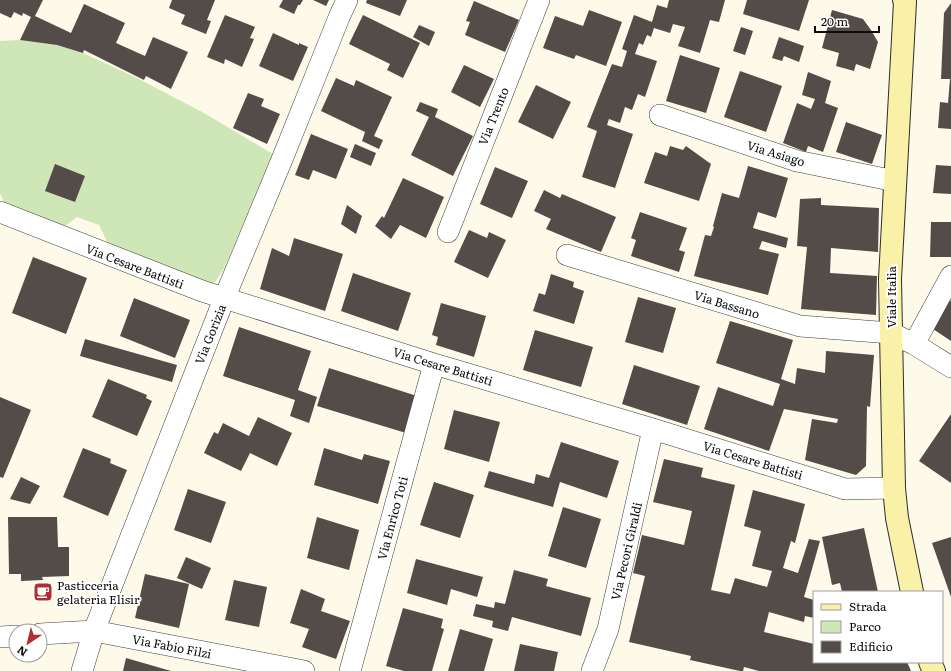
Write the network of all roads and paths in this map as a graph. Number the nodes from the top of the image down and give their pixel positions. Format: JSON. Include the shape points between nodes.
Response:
{"nodes":[{"id":1,"x":347,"y":0,"type":"edge"},
{"id":2,"x":539,"y":0,"type":"edge"},
{"id":3,"x":904,"y":0,"type":"edge"},
{"id":4,"x":660,"y":115,"type":"dead end"},
{"id":5,"x":895,"y":181,"type":"junction"},
{"id":6,"x":0,"y":212,"type":"edge"},
{"id":7,"x":448,"y":232,"type":"dead end"},
{"id":8,"x":567,"y":255,"type":"dead end"},
{"id":9,"x":951,"y":276,"type":"edge"},
{"id":10,"x":224,"y":299,"type":"junction"},
{"id":11,"x":891,"y":333,"type":"junction"},
{"id":12,"x":914,"y":344,"type":"junction"},
{"id":13,"x":434,"y":364,"type":"junction"},
{"id":14,"x":951,"y":367,"type":"edge"},
{"id":15,"x":653,"y":429,"type":"junction"},
{"id":16,"x":894,"y":488,"type":"junction"},
{"id":17,"x":912,"y":591,"type":"edge"},
{"id":18,"x":94,"y":631,"type":"junction"},
{"id":19,"x":48,"y":634,"type":"edge"},
{"id":20,"x":82,"y":671,"type":"edge"},
{"id":21,"x":304,"y":671,"type":"edge"},
{"id":22,"x":350,"y":671,"type":"edge"},
{"id":23,"x":592,"y":671,"type":"edge"}],
"edges":[{"from":1,"to":10,"type":"street","name":"Via Gorizia"},
{"from":2,"to":7,"type":"street","name":"Via Trento"},
{"from":3,"to":5,"type":"main road","name":"Viale Italia"},
{"from":4,"to":5,"type":"street","name":"Via Asiago","via":[[797,161]]},
{"from":5,"to":11,"type":"main road","name":"Viale Italia","via":[[890,279]]},
{"from":6,"to":10,"type":"street","name":"Via Cesare Battisti"},
{"from":8,"to":11,"type":"street","name":"Via Bassano","via":[[800,326]]},
{"from":9,"to":12,"type":"street"},
{"from":10,"to":13,"type":"street","name":"Via Cesare Battisti"},
{"from":10,"to":18,"type":"street","name":"Via Gorizia"},
{"from":11,"to":12,"type":"street"},
{"from":11,"to":16,"type":"main road","name":"Viale Italia"},
{"from":12,"to":14,"type":"street"},
{"from":13,"to":15,"type":"street","name":"Via Cesare Battisti"},
{"from":13,"to":22,"type":"street","name":"Via Enrico Toti"},
{"from":15,"to":16,"type":"street","name":"Via Cesare Battisti","via":[[844,489]]},
{"from":15,"to":23,"type":"street","name":"Via Pecori Giraldi","via":[[608,629]]},
{"from":16,"to":17,"type":"main road","name":"Viale Italia","via":[[897,518]]},
{"from":18,"to":19,"type":"street","name":"Via Fabio Filzi"},
{"from":18,"to":20,"type":"street","name":"Via Gorizia"},
{"from":18,"to":21,"type":"street","name":"Via Fabio Filzi"}]}
